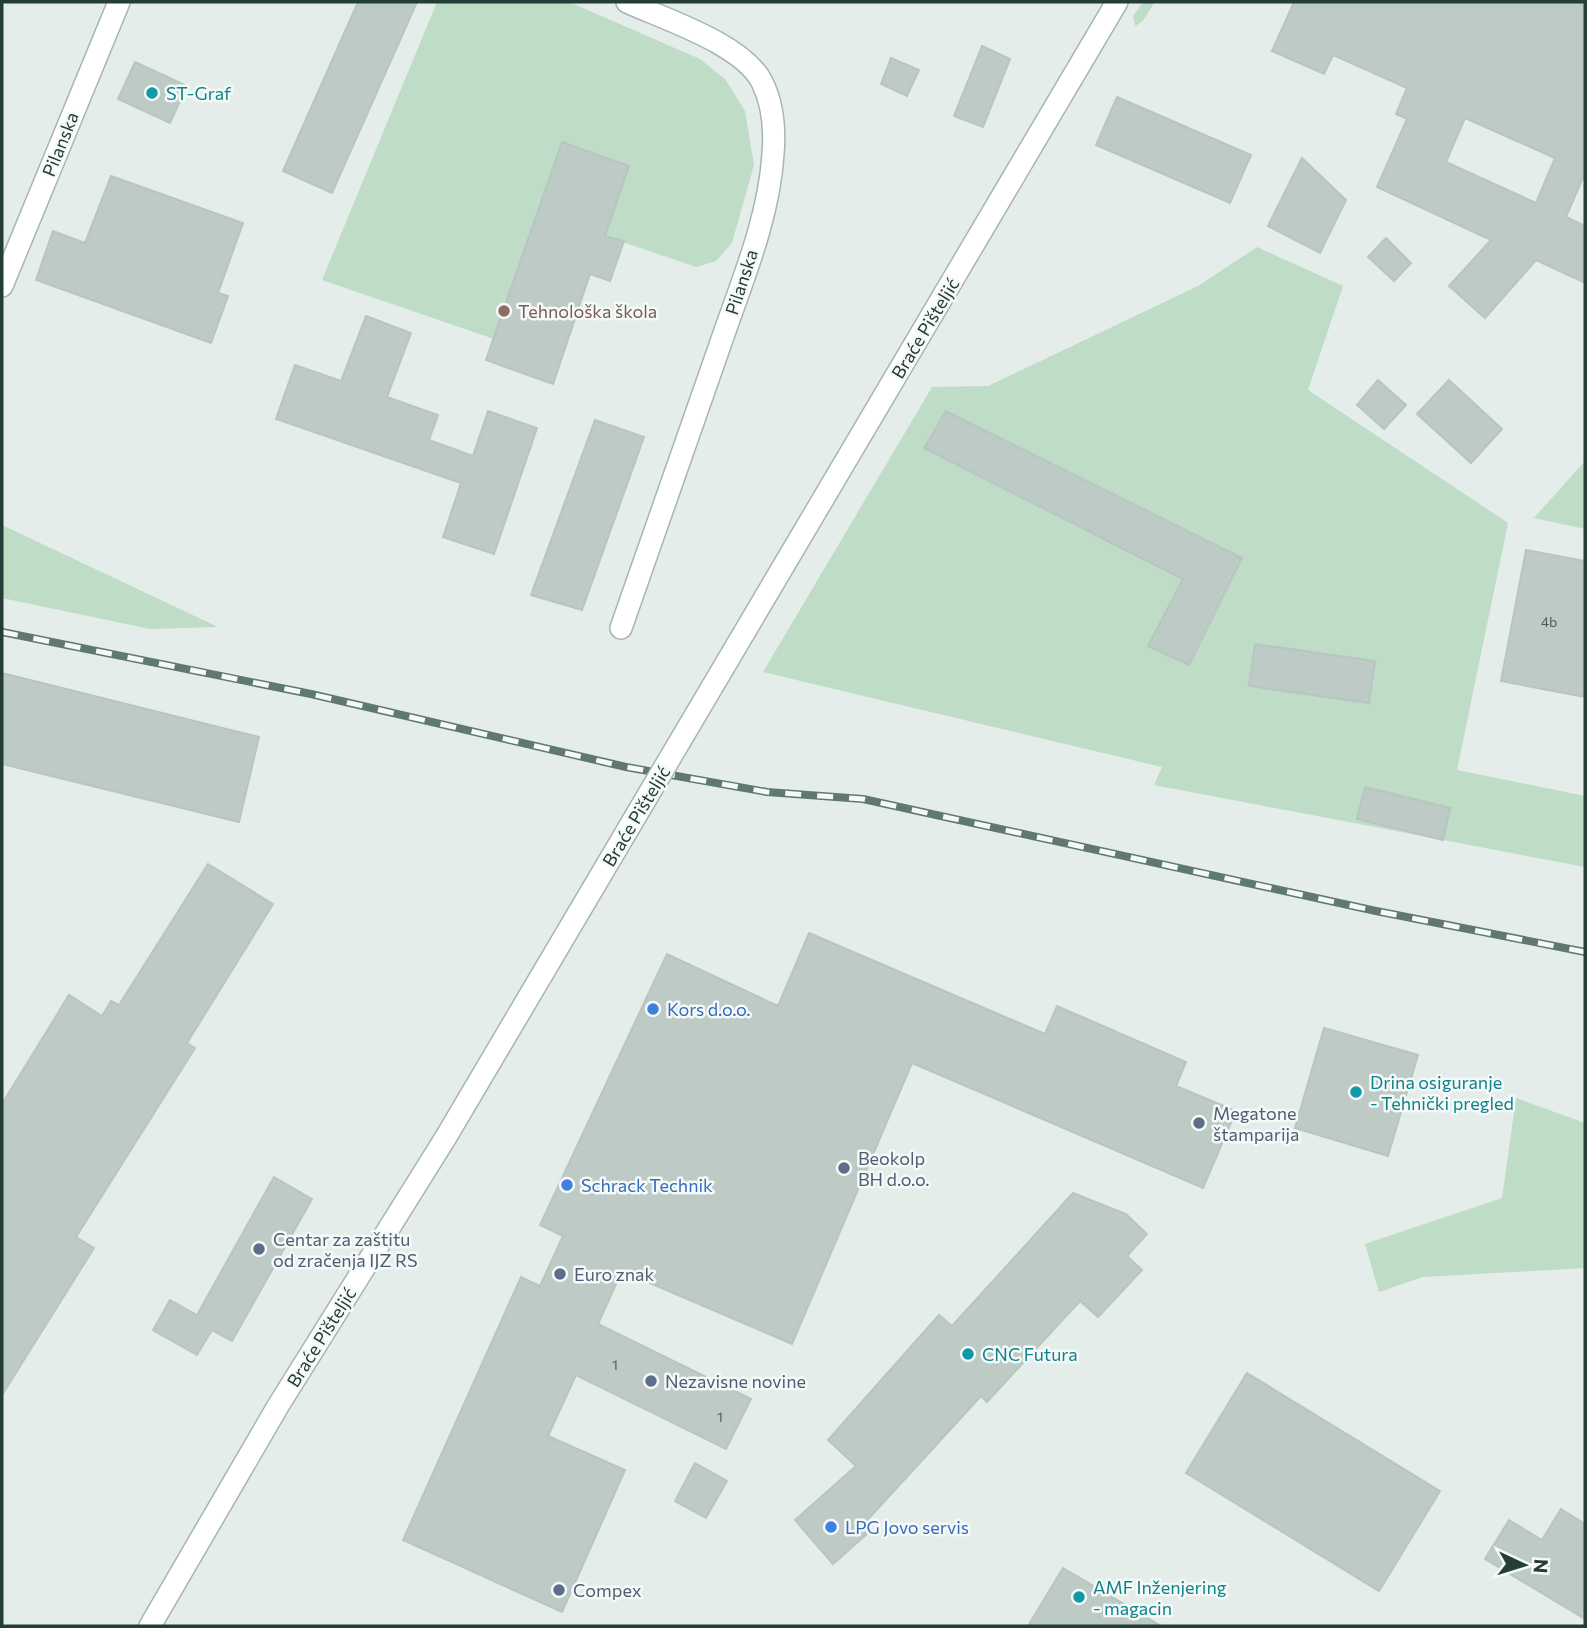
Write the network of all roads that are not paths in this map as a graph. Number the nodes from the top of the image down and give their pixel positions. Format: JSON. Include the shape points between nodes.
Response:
{"nodes":[{"id":1,"x":119,"y":2,"type":"edge"},
{"id":2,"x":627,"y":2,"type":"edge"},
{"id":3,"x":1117,"y":2,"type":"edge"},
{"id":4,"x":2,"y":286,"type":"edge"},
{"id":5,"x":621,"y":628,"type":"dead end"},
{"id":6,"x":150,"y":1626,"type":"edge"}],
"edges":[{"from":1,"to":4,"type":"street","name":"Pilanska"},
{"from":2,"to":5,"type":"street","name":"Pilanska","via":[[723,46],[743,60],[761,79],[774,130],[762,215]]},
{"from":3,"to":6,"type":"street","name":"Braće Pišteljić","bridge":true,"via":[[446,1137],[278,1406]]}]}
